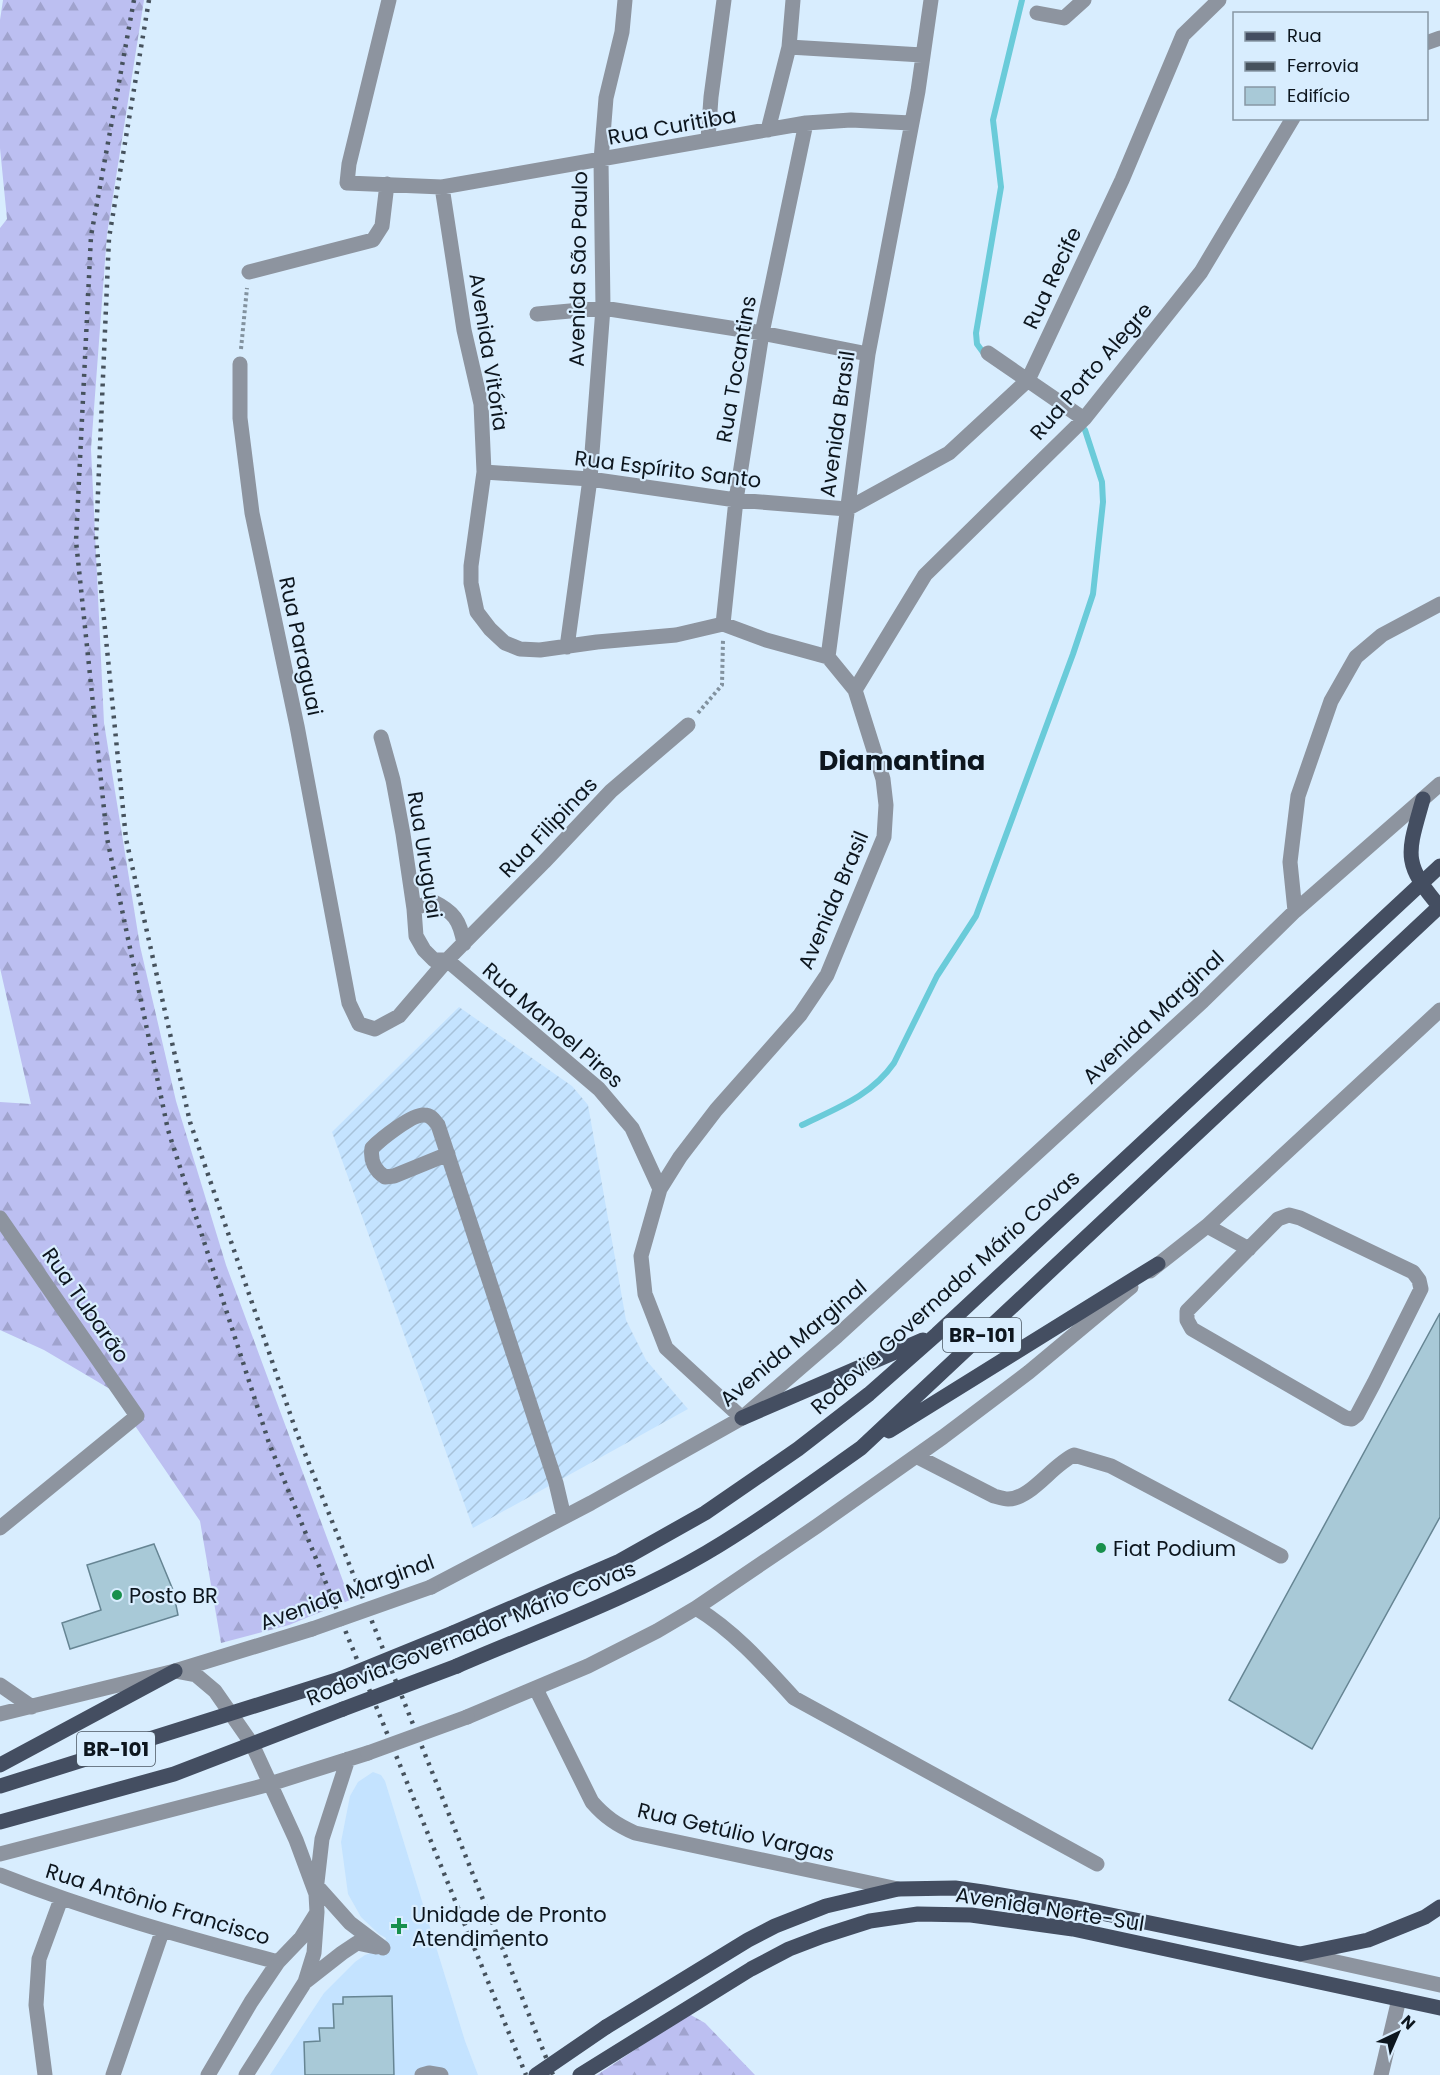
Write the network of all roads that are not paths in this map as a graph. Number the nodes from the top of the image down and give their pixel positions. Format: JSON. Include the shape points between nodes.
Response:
{"nodes":[{"id":1,"x":389,"y":0,"type":"edge"},
{"id":2,"x":625,"y":0,"type":"edge"},
{"id":3,"x":724,"y":0,"type":"edge"},
{"id":4,"x":793,"y":0,"type":"edge"},
{"id":5,"x":931,"y":0,"type":"edge"},
{"id":6,"x":1084,"y":0,"type":"edge"},
{"id":7,"x":1219,"y":0,"type":"edge"},
{"id":8,"x":1037,"y":13,"type":"dead end"},
{"id":9,"x":789,"y":47,"type":"junction"},
{"id":10,"x":922,"y":55,"type":"junction"},
{"id":11,"x":1292,"y":120,"type":"edge"},
{"id":12,"x":807,"y":123,"type":"junction"},
{"id":13,"x":911,"y":123,"type":"junction"},
{"id":14,"x":768,"y":130,"type":"junction"},
{"id":15,"x":708,"y":139,"type":"junction"},
{"id":16,"x":600,"y":160,"type":"junction"},
{"id":17,"x":387,"y":184,"type":"junction"},
{"id":18,"x":442,"y":187,"type":"junction"},
{"id":19,"x":249,"y":272,"type":"road end"},
{"id":20,"x":603,"y":308,"type":"junction"},
{"id":21,"x":537,"y":314,"type":"dead end"},
{"id":22,"x":762,"y":333,"type":"junction"},
{"id":23,"x":988,"y":353,"type":"dead end"},
{"id":24,"x":868,"y":354,"type":"junction"},
{"id":25,"x":240,"y":364,"type":"road end"},
{"id":26,"x":1028,"y":380,"type":"junction"},
{"id":27,"x":1084,"y":418,"type":"junction"},
{"id":28,"x":484,"y":472,"type":"junction"},
{"id":29,"x":590,"y":479,"type":"junction"},
{"id":30,"x":736,"y":500,"type":"junction"},
{"id":31,"x":847,"y":509,"type":"junction"},
{"id":32,"x":1440,"y":604,"type":"edge"},
{"id":33,"x":723,"y":624,"type":"junction"},
{"id":34,"x":567,"y":647,"type":"junction"},
{"id":35,"x":828,"y":657,"type":"junction"},
{"id":36,"x":855,"y":690,"type":"junction"},
{"id":37,"x":688,"y":725,"type":"road end"},
{"id":38,"x":381,"y":737,"type":"dead end"},
{"id":39,"x":1440,"y":784,"type":"edge"},
{"id":40,"x":1424,"y":799,"type":"junction"},
{"id":41,"x":1440,"y":866,"type":"edge"},
{"id":42,"x":1420,"y":884,"type":"junction"},
{"id":43,"x":1440,"y":906,"type":"edge"},
{"id":44,"x":414,"y":909,"type":"junction"},
{"id":45,"x":1295,"y":911,"type":"junction"},
{"id":46,"x":464,"y":944,"type":"junction"},
{"id":47,"x":447,"y":960,"type":"junction"},
{"id":48,"x":1440,"y":1010,"type":"edge"},
{"id":49,"x":359,"y":1024,"type":"joint"},
{"id":50,"x":448,"y":1154,"type":"junction"},
{"id":51,"x":660,"y":1189,"type":"junction"},
{"id":52,"x":0,"y":1218,"type":"edge"},
{"id":53,"x":1207,"y":1226,"type":"junction"},
{"id":54,"x":1249,"y":1249,"type":"junction"},
{"id":55,"x":1158,"y":1264,"type":"junction"},
{"id":56,"x":937,"y":1334,"type":"junction"},
{"id":57,"x":742,"y":1418,"type":"junction"},
{"id":58,"x":861,"y":1448,"type":"junction"},
{"id":59,"x":916,"y":1456,"type":"junction"},
{"id":60,"x":564,"y":1517,"type":"junction"},
{"id":61,"x":0,"y":1528,"type":"edge"},
{"id":62,"x":1281,"y":1556,"type":"dead end"},
{"id":63,"x":696,"y":1608,"type":"junction"},
{"id":64,"x":175,"y":1671,"type":"junction"},
{"id":65,"x":0,"y":1685,"type":"edge"},
{"id":66,"x":536,"y":1689,"type":"junction"},
{"id":67,"x":32,"y":1707,"type":"junction"},
{"id":68,"x":232,"y":1713,"type":"junction"},
{"id":69,"x":0,"y":1714,"type":"edge"},
{"id":70,"x":252,"y":1744,"type":"junction"},
{"id":71,"x":348,"y":1759,"type":"junction"},
{"id":72,"x":0,"y":1765,"type":"edge"},
{"id":73,"x":270,"y":1784,"type":"junction"},
{"id":74,"x":0,"y":1786,"type":"edge"},
{"id":75,"x":0,"y":1822,"type":"edge"},
{"id":76,"x":0,"y":1854,"type":"edge"},
{"id":77,"x":1097,"y":1864,"type":"dead end"},
{"id":78,"x":0,"y":1875,"type":"edge"},
{"id":79,"x":316,"y":1889,"type":"junction"},
{"id":80,"x":898,"y":1889,"type":"junction"},
{"id":81,"x":61,"y":1899,"type":"junction"},
{"id":82,"x":1440,"y":1907,"type":"edge"},
{"id":83,"x":317,"y":1911,"type":"junction"},
{"id":84,"x":162,"y":1932,"type":"junction"},
{"id":85,"x":1300,"y":1954,"type":"junction"},
{"id":86,"x":278,"y":1962,"type":"junction"},
{"id":87,"x":305,"y":1982,"type":"junction"},
{"id":88,"x":1440,"y":1984,"type":"edge"},
{"id":89,"x":1399,"y":1999,"type":"junction"},
{"id":90,"x":1440,"y":2008,"type":"edge"},
{"id":91,"x":45,"y":2075,"type":"edge"},
{"id":92,"x":113,"y":2075,"type":"edge"},
{"id":93,"x":208,"y":2075,"type":"edge"},
{"id":94,"x":246,"y":2075,"type":"edge"},
{"id":95,"x":422,"y":2075,"type":"edge"},
{"id":96,"x":441,"y":2075,"type":"edge"},
{"id":97,"x":536,"y":2075,"type":"edge"},
{"id":98,"x":580,"y":2075,"type":"edge"},
{"id":99,"x":1381,"y":2075,"type":"edge"}],
"edges":[{"from":1,"to":17,"type":"street","via":[[347,183]]},
{"from":2,"to":16,"type":"street","name":"Avenida São Paulo","via":[[622,32],[606,98]]},
{"from":3,"to":15,"type":"street"},
{"from":4,"to":9,"type":"street"},
{"from":5,"to":10,"type":"street","name":"Avenida Brasil"},
{"from":6,"to":8,"type":"street","via":[[1064,18]]},
{"from":7,"to":26,"type":"street","name":"Rua Recife","via":[[1183,35],[1122,180]]},
{"from":9,"to":10,"type":"street"},
{"from":9,"to":14,"type":"street"},
{"from":10,"to":13,"type":"street","name":"Avenida Brasil"},
{"from":11,"to":27,"type":"street","name":"Rua Porto Alegre","via":[[1201,272]]},
{"from":12,"to":13,"type":"street","name":"Rua Curitiba"},
{"from":12,"to":14,"type":"street","name":"Rua Curitiba"},
{"from":12,"to":22,"type":"street","name":"Rua Tocantins"},
{"from":13,"to":24,"type":"street","name":"Avenida Brasil"},
{"from":14,"to":15,"type":"street","name":"Rua Curitiba"},
{"from":15,"to":16,"type":"street","name":"Rua Curitiba"},
{"from":16,"to":18,"type":"street","name":"Rua Curitiba"},
{"from":16,"to":20,"type":"street","name":"Avenida São Paulo"},
{"from":17,"to":18,"type":"street"},
{"from":17,"to":19,"type":"street","via":[[382,226],[373,240]]},
{"from":18,"to":28,"type":"street","name":"Avenida Vitória","via":[[464,330],[481,404]]},
{"from":20,"to":21,"type":"street"},
{"from":20,"to":22,"type":"street"},
{"from":20,"to":29,"type":"street","name":"Avenida São Paulo"},
{"from":22,"to":24,"type":"street"},
{"from":22,"to":30,"type":"street","name":"Rua Tocantins"},
{"from":23,"to":26,"type":"street"},
{"from":24,"to":31,"type":"street","name":"Avenida Brasil"},
{"from":25,"to":49,"type":"street","name":"Rua Paraguai","via":[[240,418],[252,513],[349,1003]]},
{"from":26,"to":27,"type":"street"},
{"from":26,"to":31,"type":"street","name":"Rua Recife","via":[[949,453]]},
{"from":27,"to":36,"type":"street","name":"Rua Porto Alegre","via":[[925,575]]},
{"from":28,"to":29,"type":"street","name":"Rua Espírito Santo"},
{"from":28,"to":34,"type":"street","name":"Avenida Vitória","via":[[471,566],[477,612],[505,643],[520,649]]},
{"from":29,"to":30,"type":"street","name":"Rua Espírito Santo"},
{"from":29,"to":34,"type":"street","name":"Avenida São Paulo"},
{"from":30,"to":31,"type":"street","name":"Rua Espírito Santo"},
{"from":30,"to":33,"type":"street","name":"Rua Tocantins"},
{"from":31,"to":35,"type":"street","name":"Avenida Brasil"},
{"from":32,"to":45,"type":"street","via":[[1382,635],[1356,657],[1331,701],[1298,796],[1290,861]]},
{"from":33,"to":34,"type":"street","name":"Avenida Vitória"},
{"from":33,"to":35,"type":"street"},
{"from":35,"to":36,"type":"street","name":"Avenida Brasil"},
{"from":36,"to":51,"type":"street","name":"Avenida Brasil","via":[[883,779],[884,837],[827,975],[800,1015],[680,1156]]},
{"from":37,"to":46,"type":"street","name":"Rua Filipinas","via":[[611,791]]},
{"from":38,"to":44,"type":"street","name":"Rua Uruguai","via":[[393,780]]},
{"from":39,"to":40,"type":"street","name":"Avenida Marginal"},
{"from":40,"to":42,"type":"main road","via":[[1411,842],[1410,861]]},
{"from":40,"to":45,"type":"street","name":"Avenida Marginal"},
{"from":41,"to":42,"type":"main road","name":"Rodovia Governador Mário Covas","number":"BR-101"},
{"from":42,"to":43,"type":"main road"},
{"from":42,"to":56,"type":"main road","name":"Rodovia Governador Mário Covas","number":"BR-101"},
{"from":43,"to":58,"type":"main road","name":"Rodovia Governador Mário Covas","number":"BR-101"},
{"from":44,"to":46,"type":"street","via":[[432,901],[445,907],[461,925]]},
{"from":44,"to":47,"type":"street","name":"Rua Uruguai","via":[[416,936],[424,950],[434,960]]},
{"from":45,"to":57,"type":"street","name":"Avenida Marginal","via":[[1203,1002]]},
{"from":46,"to":47,"type":"street","name":"Rua Filipinas"},
{"from":47,"to":49,"type":"street","name":"Rua Filipinas","via":[[399,1016],[375,1029]]},
{"from":47,"to":51,"type":"street","name":"Rua Manoel Pires","via":[[599,1089],[632,1128]]},
{"from":48,"to":53,"type":"street"},
{"from":50,"to":50,"type":"street","via":[[438,1125],[432,1117],[422,1114],[379,1142],[372,1148],[371,1156],[378,1173],[385,1177]]},
{"from":50,"to":60,"type":"street"},
{"from":51,"to":57,"type":"street","name":"Avenida Brasil","via":[[641,1256],[645,1294],[666,1348]]},
{"from":52,"to":61,"type":"street","name":"Rua Tubarão","via":[[137,1416]]},
{"from":53,"to":54,"type":"street"},
{"from":53,"to":55,"type":"street"},
{"from":54,"to":54,"type":"street","via":[[1187,1311],[1192,1329],[1352,1419],[1421,1289],[1419,1280],[1413,1272],[1289,1215],[1278,1219]]},
{"from":55,"to":58,"type":"main road"},
{"from":55,"to":59,"type":"street","via":[[1029,1372]]},
{"from":56,"to":57,"type":"main road"},
{"from":56,"to":68,"type":"main road","name":"Rodovia Governador Mário Covas","number":"BR-101","bridge":true,"via":[[816,1435],[705,1513],[618,1562],[340,1679]]},
{"from":57,"to":60,"type":"street","name":"Avenida Marginal"},
{"from":58,"to":70,"type":"main road","name":"Rodovia Governador Mário Covas","number":"BR-101","bridge":true,"via":[[705,1553],[632,1591],[457,1666]]},
{"from":59,"to":62,"type":"street","via":[[1007,1500],[1023,1496],[1063,1459],[1074,1455],[1111,1466]]},
{"from":59,"to":63,"type":"street"},
{"from":60,"to":64,"type":"street","name":"Avenida Marginal","bridge":true,"via":[[431,1587]]},
{"from":63,"to":66,"type":"street"},
{"from":63,"to":77,"type":"street","via":[[716,1620],[794,1698]]},
{"from":64,"to":67,"type":"street","name":"Avenida Marginal"},
{"from":64,"to":68,"type":"street","via":[[196,1675]]},
{"from":64,"to":72,"type":"main road"},
{"from":65,"to":67,"type":"street"},
{"from":66,"to":71,"type":"street","bridge":true},
{"from":66,"to":80,"type":"street","name":"Rua Getúlio Vargas","via":[[592,1802],[618,1826],[635,1833]]},
{"from":67,"to":69,"type":"street","name":"Avenida Marginal"},
{"from":68,"to":70,"type":"street"},
{"from":68,"to":74,"type":"main road","name":"Rodovia Governador Mário Covas","number":"BR-101"},
{"from":70,"to":73,"type":"street"},
{"from":70,"to":75,"type":"main road","name":"Rodovia Governador Mário Covas","number":"BR-101","via":[[174,1774]]},
{"from":71,"to":73,"type":"street"},
{"from":71,"to":79,"type":"street","via":[[322,1839]]},
{"from":73,"to":76,"type":"street"},
{"from":73,"to":79,"type":"street"},
{"from":78,"to":81,"type":"street","name":"Rua Antônio Francisco"},
{"from":79,"to":83,"type":"street"},
{"from":79,"to":87,"type":"street","via":[[350,1923],[383,1948],[357,1943]]},
{"from":80,"to":85,"type":"main road","name":"Avenida Norte-Sul","via":[[955,1888],[983,1892]]},
{"from":80,"to":97,"type":"main road","name":"Avenida Norte-Sul","bridge":true,"via":[[826,1906],[775,1926],[606,2026]]},
{"from":81,"to":84,"type":"street","name":"Rua Antônio Francisco"},
{"from":81,"to":91,"type":"street","via":[[39,1959],[36,2005]]},
{"from":82,"to":85,"type":"main road","via":[[1368,1940]]},
{"from":83,"to":86,"type":"street","name":"Rua Antônio Francisco","via":[[301,1938]]},
{"from":83,"to":87,"type":"street","via":[[314,1953]]},
{"from":84,"to":86,"type":"street","name":"Rua Antônio Francisco"},
{"from":84,"to":92,"type":"street"},
{"from":85,"to":88,"type":"street"},
{"from":86,"to":93,"type":"street"},
{"from":87,"to":94,"type":"street"},
{"from":89,"to":90,"type":"main road","name":"Avenida Norte-Sul"},
{"from":89,"to":98,"type":"main road","name":"Avenida Norte-Sul","via":[[1073,1929],[971,1915],[918,1914],[870,1921],[789,1949]]},
{"from":89,"to":99,"type":"street"},
{"from":95,"to":96,"type":"street"}]}
